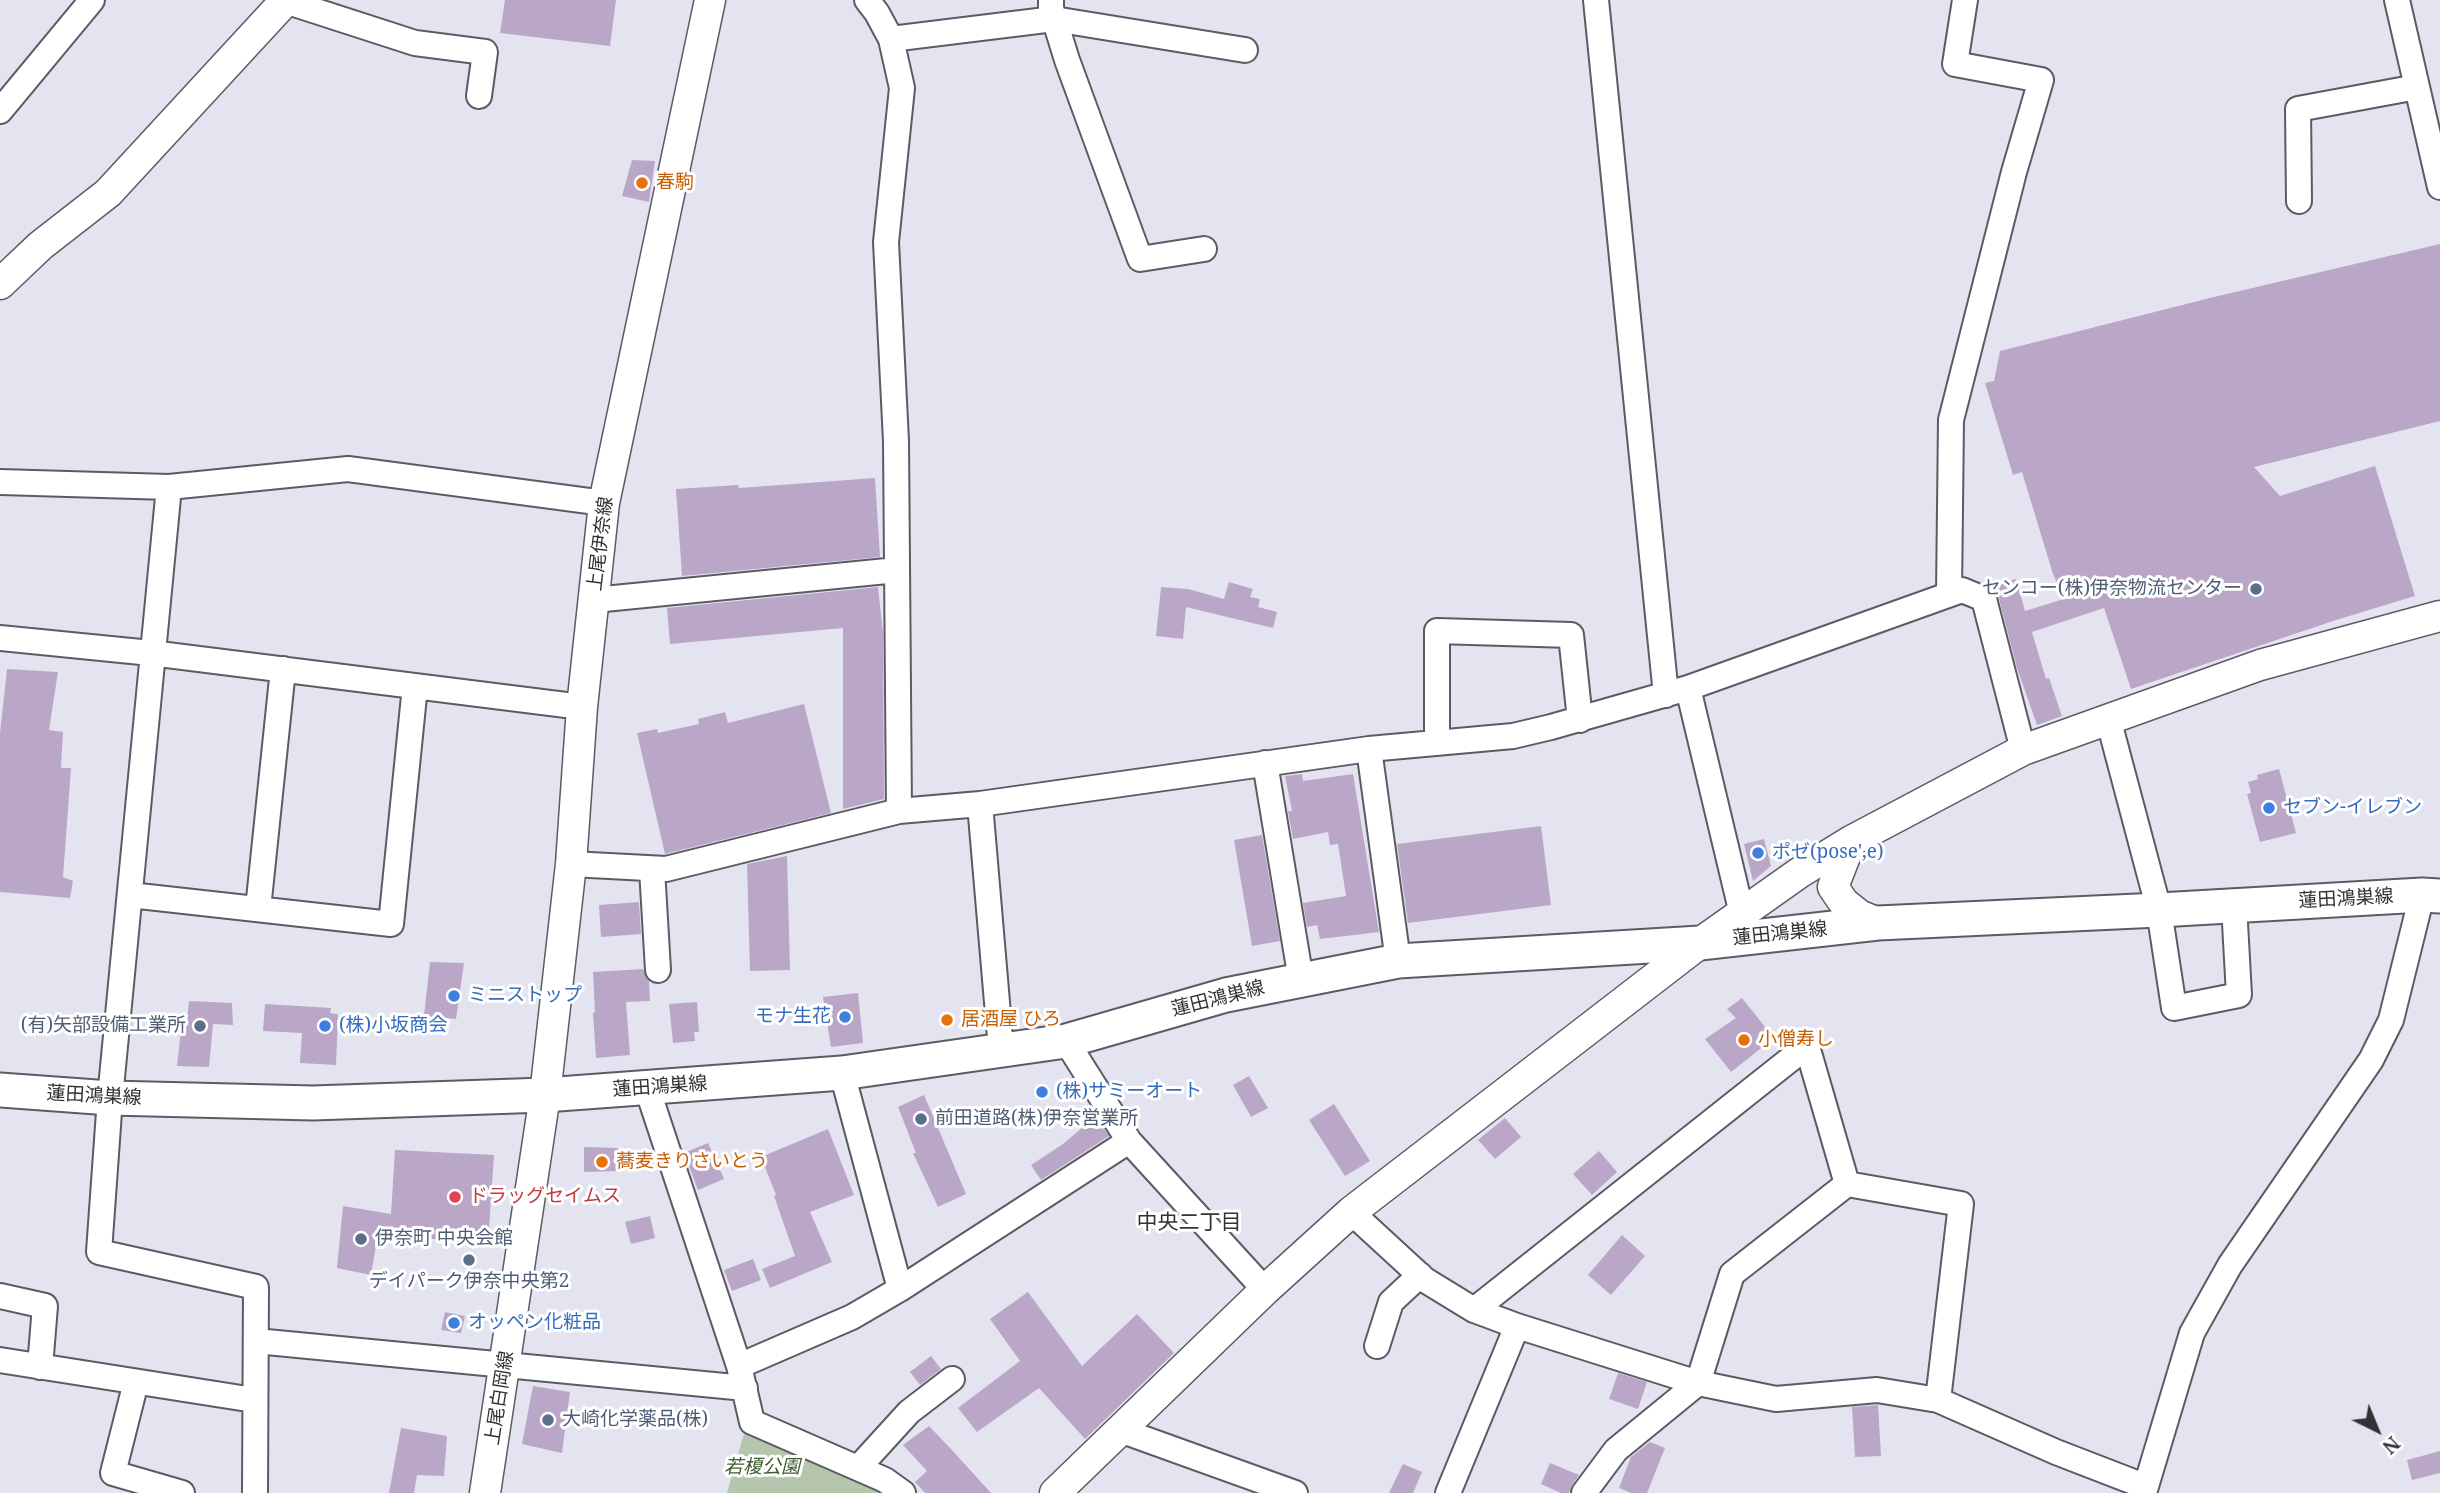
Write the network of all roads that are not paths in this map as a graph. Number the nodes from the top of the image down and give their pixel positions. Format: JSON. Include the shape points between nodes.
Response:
{"nodes":[{"id":1,"x":92,"y":0,"type":"edge"},
{"id":2,"x":710,"y":0,"type":"edge"},
{"id":3,"x":867,"y":0,"type":"edge"},
{"id":4,"x":1596,"y":0,"type":"edge"},
{"id":5,"x":1965,"y":0,"type":"edge"},
{"id":6,"x":2398,"y":0,"type":"edge"},
{"id":7,"x":285,"y":1,"type":"edge"},
{"id":8,"x":1053,"y":10,"type":"edge"},
{"id":9,"x":891,"y":39,"type":"junction"},
{"id":10,"x":1245,"y":50,"type":"dead end"},
{"id":11,"x":2417,"y":87,"type":"junction"},
{"id":12,"x":479,"y":96,"type":"dead end"},
{"id":13,"x":0,"y":111,"type":"edge"},
{"id":14,"x":2440,"y":187,"type":"edge"},
{"id":15,"x":2298,"y":201,"type":"dead end"},
{"id":16,"x":1204,"y":249,"type":"dead end"},
{"id":17,"x":0,"y":284,"type":"edge"},
{"id":18,"x":0,"y":482,"type":"edge"},
{"id":19,"x":169,"y":487,"type":"junction"},
{"id":20,"x":604,"y":503,"type":"junction"},
{"id":21,"x":897,"y":570,"type":"junction"},
{"id":22,"x":1949,"y":594,"type":"junction"},
{"id":23,"x":594,"y":600,"type":"junction"},
{"id":24,"x":2440,"y":616,"type":"edge"},
{"id":25,"x":0,"y":638,"type":"edge"},
{"id":26,"x":151,"y":653,"type":"junction"},
{"id":27,"x":283,"y":669,"type":"junction"},
{"id":28,"x":415,"y":686,"type":"junction"},
{"id":29,"x":1677,"y":692,"type":"junction"},
{"id":30,"x":582,"y":707,"type":"junction"},
{"id":31,"x":2108,"y":718,"type":"junction"},
{"id":32,"x":1580,"y":720,"type":"junction"},
{"id":33,"x":1437,"y":743,"type":"junction"},
{"id":34,"x":1369,"y":749,"type":"junction"},
{"id":35,"x":2024,"y":750,"type":"junction"},
{"id":36,"x":1265,"y":764,"type":"junction"},
{"id":37,"x":980,"y":804,"type":"junction"},
{"id":38,"x":900,"y":811,"type":"junction"},
{"id":39,"x":1851,"y":841,"type":"junction"},
{"id":40,"x":571,"y":864,"type":"junction"},
{"id":41,"x":652,"y":869,"type":"junction"},
{"id":42,"x":130,"y":895,"type":"junction"},
{"id":43,"x":2431,"y":895,"type":"edge"},
{"id":44,"x":2234,"y":905,"type":"junction"},
{"id":45,"x":258,"y":909,"type":"junction"},
{"id":46,"x":2160,"y":910,"type":"junction"},
{"id":47,"x":1742,"y":914,"type":"junction"},
{"id":48,"x":1878,"y":923,"type":"junction"},
{"id":49,"x":1700,"y":943,"type":"junction"},
{"id":50,"x":1398,"y":961,"type":"junction"},
{"id":51,"x":658,"y":970,"type":"dead end"},
{"id":52,"x":1301,"y":980,"type":"junction"},
{"id":53,"x":1066,"y":1041,"type":"junction"},
{"id":54,"x":1001,"y":1049,"type":"junction"},
{"id":55,"x":842,"y":1073,"type":"junction"},
{"id":56,"x":647,"y":1088,"type":"junction"},
{"id":57,"x":0,"y":1090,"type":"edge"},
{"id":58,"x":545,"y":1096,"type":"junction"},
{"id":59,"x":110,"y":1098,"type":"junction"},
{"id":60,"x":1129,"y":1141,"type":"junction"},
{"id":61,"x":1847,"y":1184,"type":"junction"},
{"id":62,"x":1351,"y":1212,"type":"junction"},
{"id":63,"x":1420,"y":1275,"type":"junction"},
{"id":64,"x":900,"y":1289,"type":"junction"},
{"id":65,"x":1265,"y":1290,"type":"junction"},
{"id":66,"x":0,"y":1296,"type":"edge"},
{"id":67,"x":1474,"y":1310,"type":"junction"},
{"id":68,"x":1517,"y":1326,"type":"junction"},
{"id":69,"x":256,"y":1341,"type":"junction"},
{"id":70,"x":1377,"y":1346,"type":"dead end"},
{"id":71,"x":505,"y":1365,"type":"junction"},
{"id":72,"x":1,"y":1367,"type":"edge"},
{"id":73,"x":40,"y":1367,"type":"junction"},
{"id":74,"x":742,"y":1377,"type":"junction"},
{"id":75,"x":952,"y":1379,"type":"dead end"},
{"id":76,"x":136,"y":1382,"type":"junction"},
{"id":77,"x":1698,"y":1383,"type":"junction"},
{"id":78,"x":254,"y":1400,"type":"junction"},
{"id":79,"x":1938,"y":1400,"type":"junction"},
{"id":80,"x":1120,"y":1430,"type":"junction"},
{"id":81,"x":858,"y":1468,"type":"junction"},
{"id":82,"x":1268,"y":1489,"type":"edge"},
{"id":83,"x":2144,"y":1490,"type":"edge"},
{"id":84,"x":182,"y":1493,"type":"edge"},
{"id":85,"x":255,"y":1493,"type":"edge"},
{"id":86,"x":485,"y":1493,"type":"edge"},
{"id":87,"x":903,"y":1493,"type":"edge"},
{"id":88,"x":1055,"y":1493,"type":"edge"},
{"id":89,"x":1295,"y":1493,"type":"edge"},
{"id":90,"x":1448,"y":1493,"type":"edge"},
{"id":91,"x":1584,"y":1493,"type":"edge"}],
"edges":[{"from":1,"to":13,"type":"street"},
{"from":2,"to":20,"type":"street","name":"上尾伊奈線"},
{"from":3,"to":9,"type":"street"},
{"from":4,"to":29,"type":"street"},
{"from":5,"to":22,"type":"street","via":[[1955,64],[2041,80],[1951,419]]},
{"from":6,"to":11,"type":"street"},
{"from":7,"to":12,"type":"street","via":[[415,43],[485,52]]},
{"from":7,"to":17,"type":"street","via":[[127,174]]},
{"from":8,"to":9,"type":"street"},
{"from":8,"to":10,"type":"street"},
{"from":8,"to":16,"type":"street","via":[[1140,259]]},
{"from":9,"to":21,"type":"street","via":[[902,88],[886,242]]},
{"from":11,"to":14,"type":"street"},
{"from":11,"to":15,"type":"street","via":[[2298,109]]},
{"from":18,"to":19,"type":"street"},
{"from":19,"to":20,"type":"street","via":[[348,469]]},
{"from":19,"to":26,"type":"street"},
{"from":20,"to":23,"type":"street","name":"上尾伊奈線"},
{"from":21,"to":23,"type":"street"},
{"from":21,"to":38,"type":"street"},
{"from":22,"to":29,"type":"street"},
{"from":22,"to":35,"type":"street","via":[[1962,590],[1984,599]]},
{"from":23,"to":30,"type":"street","name":"上尾伊奈線"},
{"from":24,"to":31,"type":"street","via":[[2260,665]]},
{"from":25,"to":26,"type":"street"},
{"from":26,"to":27,"type":"street"},
{"from":26,"to":42,"type":"street"},
{"from":27,"to":28,"type":"street"},
{"from":27,"to":45,"type":"street"},
{"from":28,"to":30,"type":"street"},
{"from":28,"to":45,"type":"street","via":[[391,924]]},
{"from":29,"to":32,"type":"street"},
{"from":29,"to":47,"type":"street"},
{"from":30,"to":40,"type":"street","name":"上尾伊奈線"},
{"from":31,"to":35,"type":"street"},
{"from":31,"to":46,"type":"street"},
{"from":32,"to":33,"type":"street","via":[[1513,736]]},
{"from":32,"to":33,"type":"street","via":[[1571,635],[1437,631]]},
{"from":33,"to":34,"type":"street"},
{"from":34,"to":36,"type":"street"},
{"from":34,"to":50,"type":"street"},
{"from":35,"to":39,"type":"street"},
{"from":36,"to":37,"type":"street"},
{"from":36,"to":52,"type":"street"},
{"from":37,"to":38,"type":"street"},
{"from":37,"to":54,"type":"street"},
{"from":38,"to":41,"type":"street"},
{"from":39,"to":47,"type":"street"},
{"from":39,"to":48,"type":"street","via":[[1833,887],[1844,903]]},
{"from":40,"to":41,"type":"street"},
{"from":40,"to":58,"type":"street","name":"上尾伊奈線"},
{"from":41,"to":51,"type":"street"},
{"from":42,"to":45,"type":"street"},
{"from":42,"to":59,"type":"street"},
{"from":43,"to":44,"type":"main road","name":"蓮田鴻巣線"},
{"from":43,"to":83,"type":"street","via":[[2390,1020],[2371,1060],[2230,1265],[2192,1333]]},
{"from":44,"to":46,"type":"main road","name":"蓮田鴻巣線"},
{"from":44,"to":46,"type":"street","via":[[2239,995],[2174,1008]]},
{"from":46,"to":48,"type":"main road","name":"蓮田鴻巣線"},
{"from":47,"to":49,"type":"street"},
{"from":48,"to":49,"type":"main road","name":"蓮田鴻巣線"},
{"from":49,"to":50,"type":"main road","name":"蓮田鴻巣線"},
{"from":49,"to":62,"type":"street"},
{"from":50,"to":52,"type":"main road","name":"蓮田鴻巣線"},
{"from":52,"to":53,"type":"main road","name":"蓮田鴻巣線","via":[[1226,995]]},
{"from":53,"to":54,"type":"main road","name":"蓮田鴻巣線"},
{"from":53,"to":60,"type":"street"},
{"from":54,"to":55,"type":"main road","name":"蓮田鴻巣線"},
{"from":55,"to":56,"type":"main road","name":"蓮田鴻巣線"},
{"from":55,"to":64,"type":"street"},
{"from":56,"to":58,"type":"main road","name":"蓮田鴻巣線"},
{"from":56,"to":74,"type":"street"},
{"from":57,"to":59,"type":"main road","name":"蓮田鴻巣線"},
{"from":58,"to":59,"type":"main road","name":"蓮田鴻巣線","via":[[313,1103]]},
{"from":58,"to":71,"type":"street","name":"上尾白岡線"},
{"from":59,"to":69,"type":"street","via":[[99,1252],[256,1287]]},
{"from":60,"to":64,"type":"street"},
{"from":60,"to":65,"type":"street"},
{"from":61,"to":67,"type":"street","via":[[1807,1046]]},
{"from":61,"to":77,"type":"street","via":[[1732,1274]]},
{"from":61,"to":79,"type":"street","via":[[1961,1204]]},
{"from":62,"to":63,"type":"street"},
{"from":62,"to":65,"type":"street"},
{"from":63,"to":67,"type":"street"},
{"from":63,"to":70,"type":"street","via":[[1391,1302]]},
{"from":64,"to":74,"type":"street"},
{"from":65,"to":80,"type":"street"},
{"from":66,"to":73,"type":"street","via":[[45,1306]]},
{"from":67,"to":68,"type":"street"},
{"from":68,"to":77,"type":"street"},
{"from":68,"to":90,"type":"street"},
{"from":69,"to":71,"type":"street"},
{"from":69,"to":78,"type":"street"},
{"from":71,"to":74,"type":"street"},
{"from":71,"to":86,"type":"street","name":"上尾白岡線"},
{"from":72,"to":73,"type":"street"},
{"from":73,"to":76,"type":"street"},
{"from":74,"to":81,"type":"street","via":[[752,1422]]},
{"from":75,"to":81,"type":"street","via":[[909,1412]]},
{"from":76,"to":78,"type":"street"},
{"from":76,"to":84,"type":"street","via":[[113,1473]]},
{"from":77,"to":79,"type":"street","via":[[1776,1399],[1877,1390]]},
{"from":77,"to":91,"type":"street","via":[[1616,1450]]},
{"from":78,"to":85,"type":"street"},
{"from":79,"to":83,"type":"street"},
{"from":80,"to":82,"type":"street"},
{"from":80,"to":88,"type":"street"},
{"from":81,"to":87,"type":"street"},
{"from":82,"to":89,"type":"street"}]}
